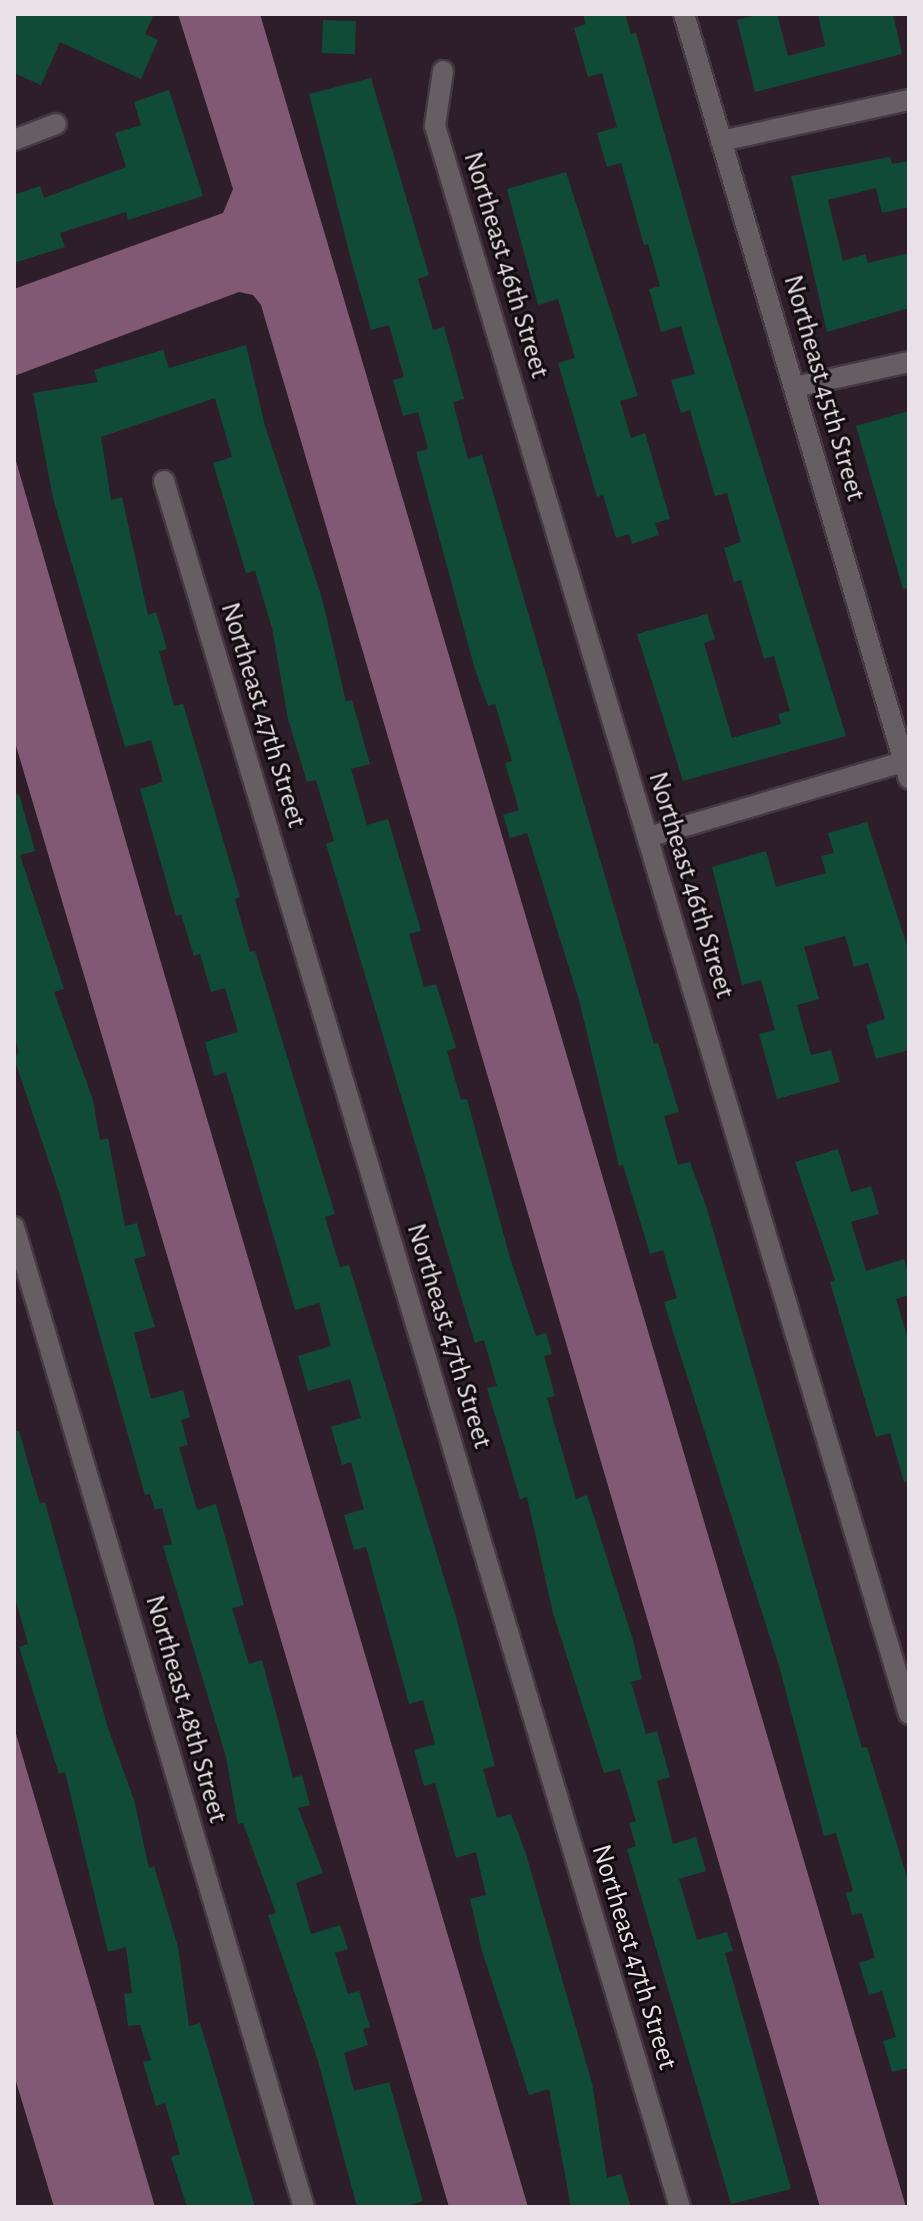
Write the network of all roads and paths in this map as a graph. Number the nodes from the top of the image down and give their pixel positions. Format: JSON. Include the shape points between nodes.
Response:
{"nodes":[{"id":1,"x":684,"y":14,"type":"edge"},
{"id":2,"x":443,"y":71,"type":"dead end"},
{"id":3,"x":909,"y":100,"type":"edge"},
{"id":4,"x":56,"y":124,"type":"dead end"},
{"id":5,"x":14,"y":140,"type":"edge"},
{"id":6,"x":721,"y":141,"type":"junction"},
{"id":7,"x":909,"y":362,"type":"edge"},
{"id":8,"x":795,"y":387,"type":"junction"},
{"id":9,"x":164,"y":481,"type":"dead end"},
{"id":10,"x":907,"y":767,"type":"edge"},
{"id":11,"x":648,"y":837,"type":"junction"},
{"id":12,"x":14,"y":1227,"type":"edge"},
{"id":13,"x":909,"y":1714,"type":"edge"},
{"id":14,"x":304,"y":2207,"type":"edge"},
{"id":15,"x":680,"y":2207,"type":"edge"}],
"edges":[{"from":1,"to":6,"type":"street","name":"Northeast 45th Street"},
{"from":2,"to":11,"type":"street","name":"Northeast 46th Street","via":[[435,126]]},
{"from":3,"to":6,"type":"street"},
{"from":4,"to":5,"type":"street"},
{"from":6,"to":8,"type":"street","name":"Northeast 45th Street"},
{"from":7,"to":8,"type":"street"},
{"from":8,"to":10,"type":"street","name":"Northeast 45th Street"},
{"from":9,"to":15,"type":"street","name":"Northeast 47th Street"},
{"from":10,"to":11,"type":"street"},
{"from":11,"to":13,"type":"street","name":"Northeast 46th Street"},
{"from":12,"to":14,"type":"street","name":"Northeast 48th Street"}]}
